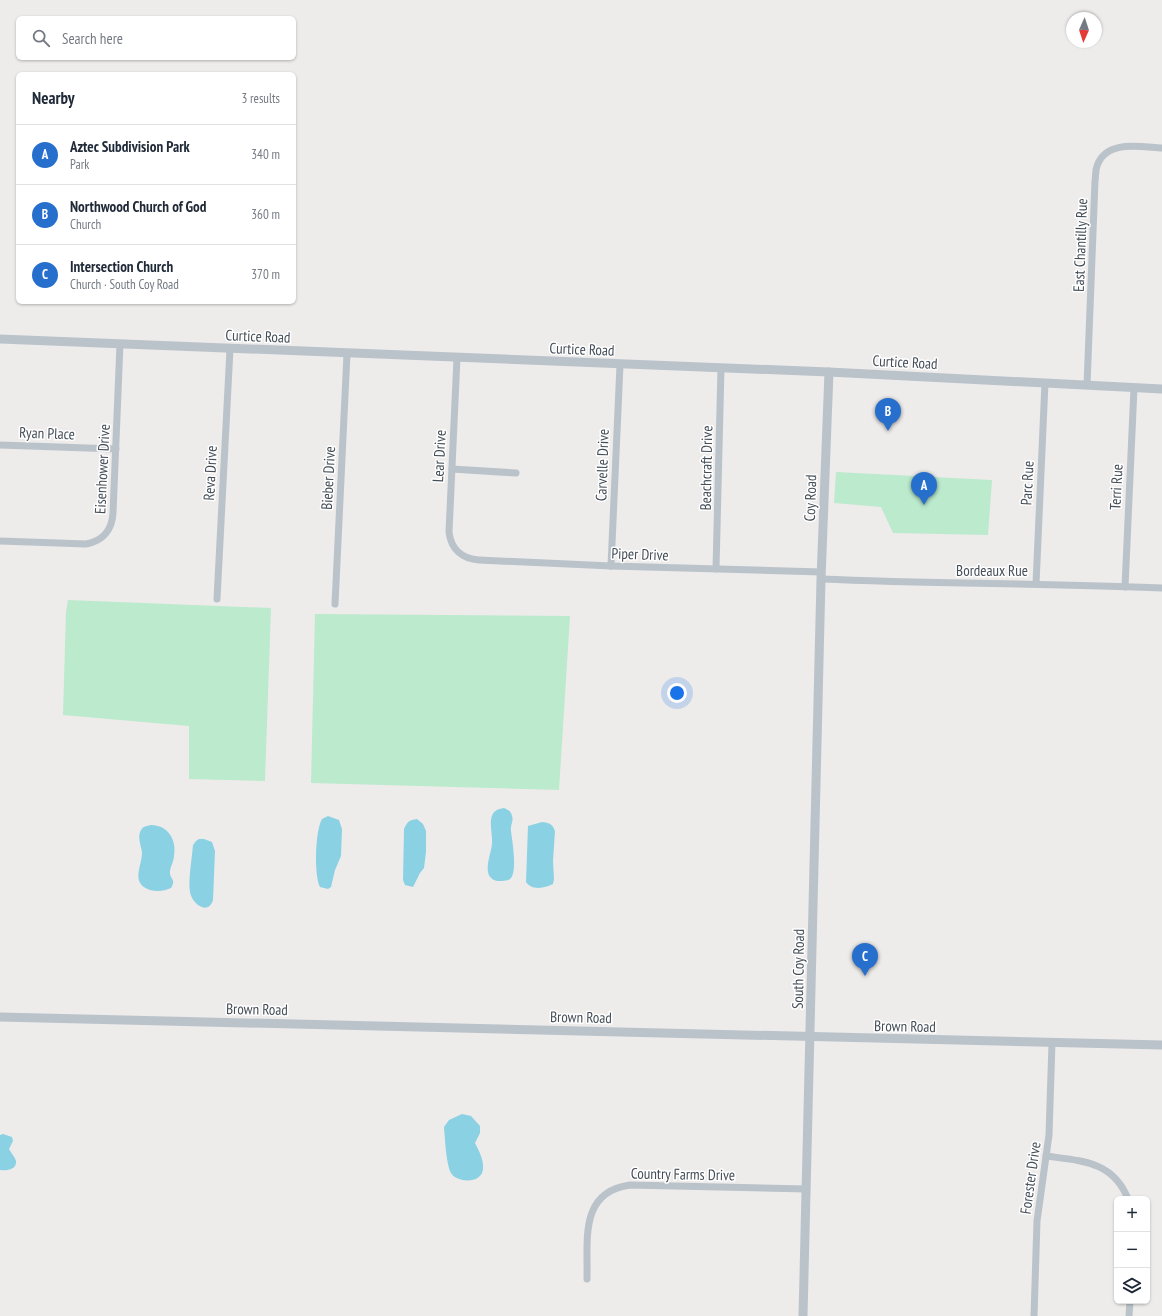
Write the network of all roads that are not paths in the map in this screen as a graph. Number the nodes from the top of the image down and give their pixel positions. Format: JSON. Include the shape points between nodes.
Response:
{"nodes":[{"id":1,"x":1162,"y":148,"type":"edge"},
{"id":2,"x":0,"y":339,"type":"edge"},
{"id":3,"x":120,"y":344,"type":"junction"},
{"id":4,"x":230,"y":349,"type":"junction"},
{"id":5,"x":347,"y":354,"type":"junction"},
{"id":6,"x":457,"y":358,"type":"junction"},
{"id":7,"x":620,"y":364,"type":"junction"},
{"id":8,"x":721,"y":368,"type":"junction"},
{"id":9,"x":829,"y":372,"type":"junction"},
{"id":10,"x":1045,"y":384,"type":"junction"},
{"id":11,"x":1087,"y":386,"type":"junction"},
{"id":12,"x":1134,"y":388,"type":"junction"},
{"id":13,"x":1162,"y":389,"type":"edge"},
{"id":14,"x":0,"y":445,"type":"edge"},
{"id":15,"x":116,"y":449,"type":"junction"},
{"id":16,"x":452,"y":469,"type":"junction"},
{"id":17,"x":516,"y":473,"type":"dead end"},
{"id":18,"x":0,"y":541,"type":"edge"},
{"id":19,"x":459,"y":553,"type":"joint"},
{"id":20,"x":611,"y":566,"type":"junction"},
{"id":21,"x":716,"y":569,"type":"junction"},
{"id":22,"x":821,"y":576,"type":"junction"},
{"id":23,"x":1036,"y":584,"type":"junction"},
{"id":24,"x":1125,"y":587,"type":"junction"},
{"id":25,"x":1162,"y":588,"type":"edge"},
{"id":26,"x":217,"y":599,"type":"dead end"},
{"id":27,"x":335,"y":604,"type":"dead end"},
{"id":28,"x":820,"y":624,"type":"joint"},
{"id":29,"x":0,"y":1017,"type":"edge"},
{"id":30,"x":810,"y":1037,"type":"junction"},
{"id":31,"x":1052,"y":1043,"type":"junction"},
{"id":32,"x":1162,"y":1045,"type":"edge"},
{"id":33,"x":1046,"y":1156,"type":"junction"},
{"id":34,"x":806,"y":1189,"type":"junction"},
{"id":35,"x":1127,"y":1196,"type":"edge"},
{"id":36,"x":587,"y":1279,"type":"dead end"},
{"id":37,"x":1130,"y":1304,"type":"edge"},
{"id":38,"x":803,"y":1316,"type":"edge"},
{"id":39,"x":1034,"y":1316,"type":"edge"},
{"id":40,"x":1129,"y":1316,"type":"edge"}],
"edges":[{"from":1,"to":11,"type":"street","name":"East Chantilly Rue","via":[[1122,147],[1111,150],[1102,156],[1096,169]]},
{"from":2,"to":3,"type":"street","name":"Curtice Road"},
{"from":3,"to":4,"type":"street","name":"Curtice Road"},
{"from":3,"to":15,"type":"street","name":"Eisenhower Drive"},
{"from":4,"to":5,"type":"street","name":"Curtice Road"},
{"from":4,"to":26,"type":"street","name":"Reva Drive"},
{"from":5,"to":6,"type":"street","name":"Curtice Road"},
{"from":5,"to":27,"type":"street","name":"Bieber Drive"},
{"from":6,"to":7,"type":"street","name":"Curtice Road"},
{"from":6,"to":16,"type":"street","name":"Lear Drive"},
{"from":7,"to":8,"type":"street","name":"Curtice Road"},
{"from":7,"to":20,"type":"street","name":"Carvelle Drive"},
{"from":8,"to":9,"type":"street","name":"Curtice Road"},
{"from":8,"to":21,"type":"street","name":"Beachcraft Drive"},
{"from":9,"to":10,"type":"street","name":"Curtice Road"},
{"from":9,"to":22,"type":"street","name":"Coy Road"},
{"from":10,"to":11,"type":"street","name":"Curtice Road"},
{"from":10,"to":23,"type":"street","name":"Parc Rue"},
{"from":11,"to":12,"type":"street","name":"Curtice Road"},
{"from":12,"to":13,"type":"street","name":"Curtice Road"},
{"from":12,"to":24,"type":"street","name":"Terri Rue"},
{"from":14,"to":15,"type":"street","name":"Ryan Place"},
{"from":15,"to":18,"type":"street","name":"Eisenhower Drive","via":[[113,518],[110,529],[103,537],[95,542],[82,544]]},
{"from":16,"to":17,"type":"street"},
{"from":16,"to":19,"type":"street","name":"Lear Drive","via":[[449,532],[451,541]]},
{"from":19,"to":20,"type":"street","name":"Piper Drive","via":[[479,560]]},
{"from":20,"to":21,"type":"street","name":"Piper Drive"},
{"from":21,"to":22,"type":"street","name":"Piper Drive"},
{"from":22,"to":23,"type":"street","name":"Bordeaux Rue","via":[[938,583]]},
{"from":22,"to":28,"type":"street","name":"Coy Road"},
{"from":23,"to":24,"type":"street","name":"Bordeaux Rue"},
{"from":24,"to":25,"type":"street","name":"Bordeaux Rue"},
{"from":28,"to":30,"type":"street","name":"South Coy Road"},
{"from":29,"to":30,"type":"street","name":"Brown Road"},
{"from":30,"to":31,"type":"street","name":"Brown Road"},
{"from":30,"to":34,"type":"street","name":"South Coy Road"},
{"from":31,"to":32,"type":"street","name":"Brown Road"},
{"from":31,"to":33,"type":"street","name":"Forester Drive","via":[[1051,1117]]},
{"from":33,"to":35,"type":"street","via":[[1088,1162],[1101,1167],[1112,1174]]},
{"from":33,"to":39,"type":"street","name":"Forester Drive","via":[[1037,1221]]},
{"from":34,"to":36,"type":"street","name":"Country Farms Drive","via":[[630,1185],[618,1187],[606,1192],[591,1213],[588,1227]]},
{"from":34,"to":38,"type":"street","name":"South Coy Road"},
{"from":37,"to":40,"type":"street"}]}
